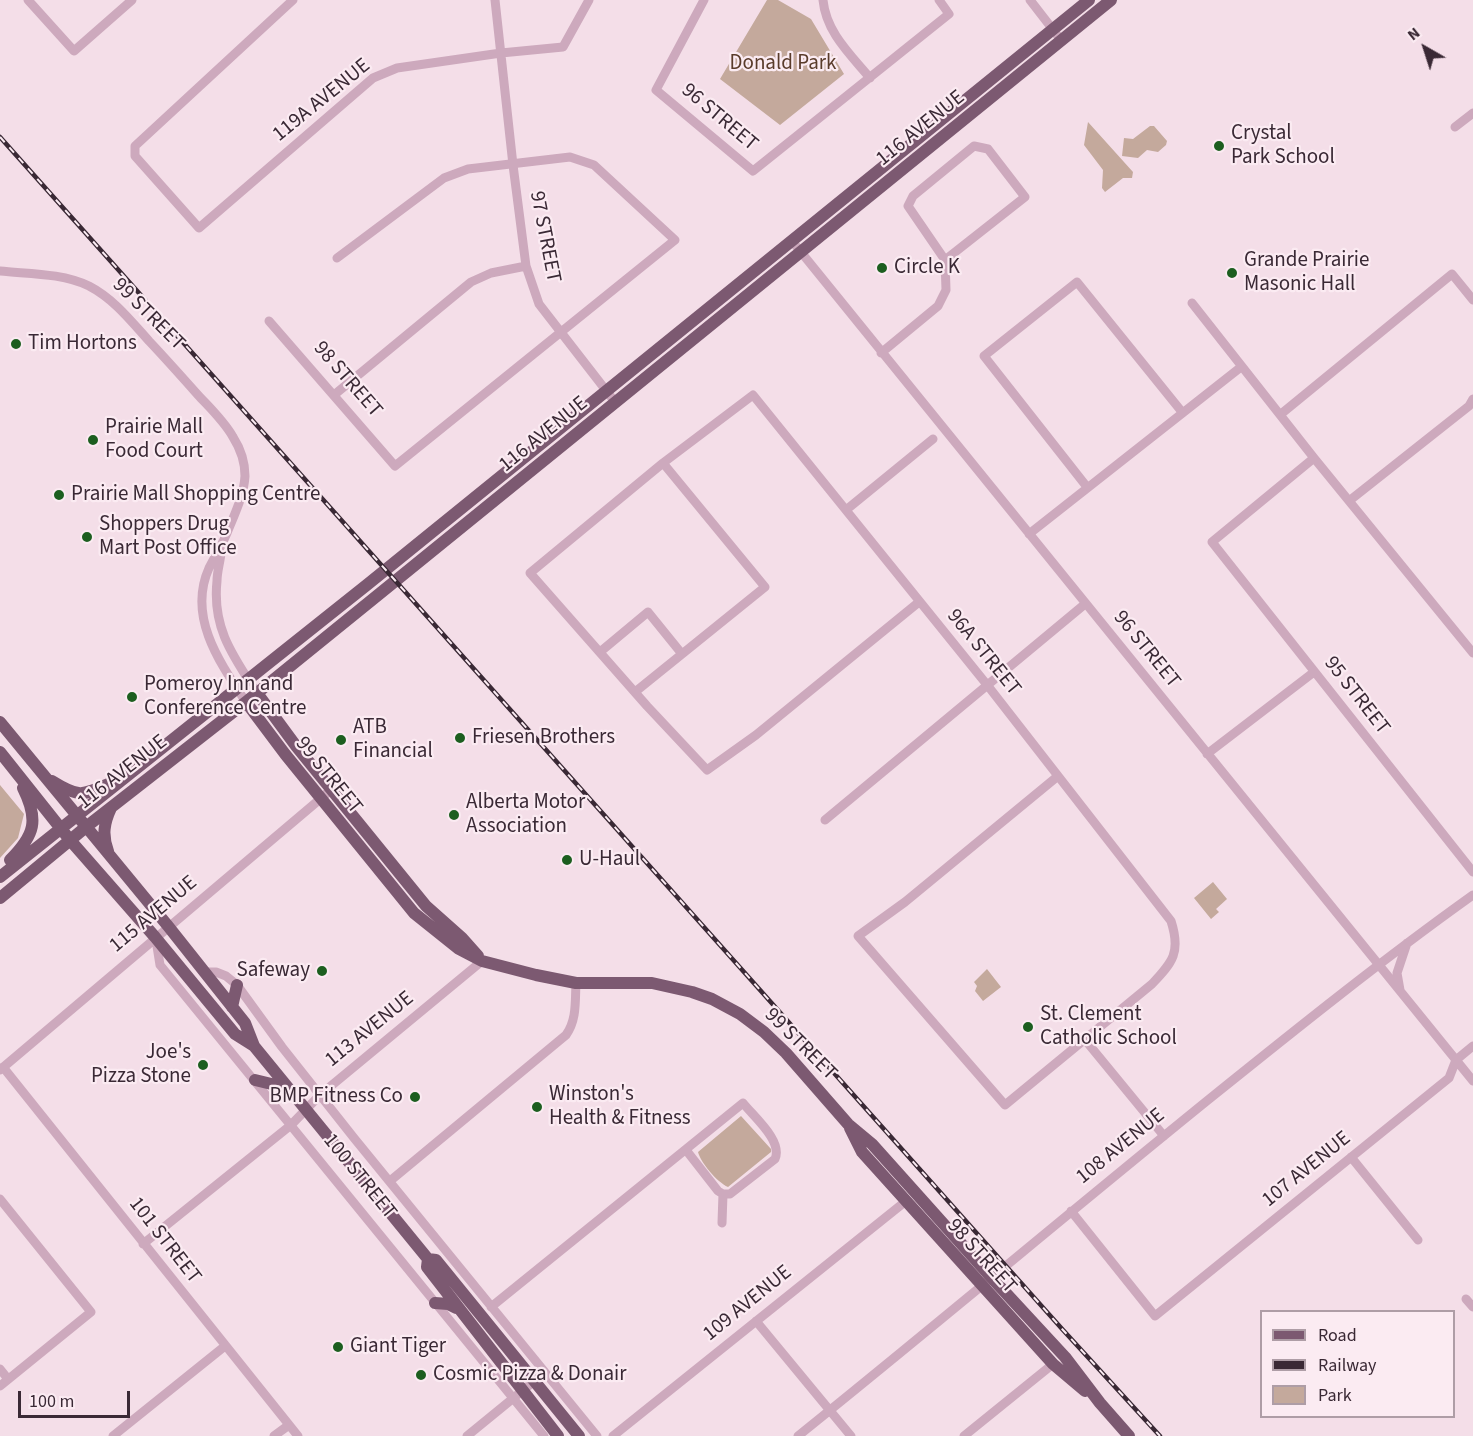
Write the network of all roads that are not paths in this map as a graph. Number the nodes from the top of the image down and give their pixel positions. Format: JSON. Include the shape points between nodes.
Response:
{"nodes":[{"id":1,"x":28,"y":0,"type":"edge"},
{"id":2,"x":132,"y":0,"type":"edge"},
{"id":3,"x":293,"y":0,"type":"edge"},
{"id":4,"x":495,"y":0,"type":"edge"},
{"id":5,"x":590,"y":0,"type":"edge"},
{"id":6,"x":704,"y":0,"type":"edge"},
{"id":7,"x":823,"y":0,"type":"edge"},
{"id":8,"x":939,"y":0,"type":"edge"},
{"id":9,"x":1030,"y":0,"type":"edge"},
{"id":10,"x":1089,"y":0,"type":"edge"},
{"id":11,"x":1111,"y":0,"type":"edge"},
{"id":12,"x":1057,"y":35,"type":"junction"},
{"id":13,"x":501,"y":53,"type":"junction"},
{"id":14,"x":870,"y":78,"type":"junction"},
{"id":15,"x":1473,"y":112,"type":"edge"},
{"id":16,"x":1455,"y":127,"type":"dead end"},
{"id":17,"x":513,"y":165,"type":"junction"},
{"id":18,"x":792,"y":241,"type":"junction"},
{"id":19,"x":801,"y":253,"type":"junction"},
{"id":20,"x":337,"y":258,"type":"dead end"},
{"id":21,"x":945,"y":260,"type":"junction"},
{"id":22,"x":526,"y":266,"type":"junction"},
{"id":23,"x":0,"y":271,"type":"edge"},
{"id":24,"x":1473,"y":300,"type":"edge"},
{"id":25,"x":1192,"y":303,"type":"dead end"},
{"id":26,"x":269,"y":321,"type":"dead end"},
{"id":27,"x":560,"y":332,"type":"junction"},
{"id":28,"x":881,"y":353,"type":"junction"},
{"id":29,"x":1242,"y":367,"type":"junction"},
{"id":30,"x":607,"y":392,"type":"junction"},
{"id":31,"x":334,"y":395,"type":"junction"},
{"id":32,"x":1473,"y":399,"type":"edge"},
{"id":33,"x":615,"y":402,"type":"junction"},
{"id":34,"x":1182,"y":412,"type":"junction"},
{"id":35,"x":1281,"y":414,"type":"junction"},
{"id":36,"x":933,"y":439,"type":"dead end"},
{"id":37,"x":1314,"y":458,"type":"junction"},
{"id":38,"x":663,"y":463,"type":"junction"},
{"id":39,"x":1087,"y":487,"type":"junction"},
{"id":40,"x":1349,"y":501,"type":"junction"},
{"id":41,"x":846,"y":510,"type":"junction"},
{"id":42,"x":1029,"y":534,"type":"junction"},
{"id":43,"x":222,"y":547,"type":"junction"},
{"id":44,"x":368,"y":584,"type":"junction"},
{"id":45,"x":378,"y":595,"type":"junction"},
{"id":46,"x":919,"y":602,"type":"junction"},
{"id":47,"x":1085,"y":604,"type":"junction"},
{"id":48,"x":600,"y":652,"type":"junction"},
{"id":49,"x":1473,"y":653,"type":"edge"},
{"id":50,"x":682,"y":654,"type":"junction"},
{"id":51,"x":1314,"y":672,"type":"junction"},
{"id":52,"x":248,"y":678,"type":"junction"},
{"id":53,"x":988,"y":686,"type":"junction"},
{"id":54,"x":237,"y":687,"type":"junction"},
{"id":55,"x":635,"y":692,"type":"junction"},
{"id":56,"x":257,"y":693,"type":"junction"},
{"id":57,"x":246,"y":702,"type":"junction"},
{"id":58,"x":0,"y":722,"type":"edge"},
{"id":59,"x":0,"y":752,"type":"edge"},
{"id":60,"x":1207,"y":754,"type":"junction"},
{"id":61,"x":13,"y":768,"type":"junction"},
{"id":62,"x":130,"y":774,"type":"junction"},
{"id":63,"x":44,"y":776,"type":"junction"},
{"id":64,"x":1058,"y":776,"type":"junction"},
{"id":65,"x":332,"y":789,"type":"junction"},
{"id":66,"x":322,"y":798,"type":"junction"},
{"id":67,"x":112,"y":806,"type":"junction"},
{"id":68,"x":76,"y":816,"type":"junction"},
{"id":69,"x":825,"y":820,"type":"dead end"},
{"id":70,"x":86,"y":827,"type":"junction"},
{"id":71,"x":61,"y":828,"type":"junction"},
{"id":72,"x":70,"y":840,"type":"junction"},
{"id":73,"x":113,"y":860,"type":"junction"},
{"id":74,"x":0,"y":870,"type":"edge"},
{"id":75,"x":1473,"y":872,"type":"edge"},
{"id":76,"x":0,"y":877,"type":"edge"},
{"id":77,"x":1473,"y":895,"type":"edge"},
{"id":78,"x":0,"y":898,"type":"edge"},
{"id":79,"x":168,"y":926,"type":"junction"},
{"id":80,"x":155,"y":937,"type":"junction"},
{"id":81,"x":1407,"y":943,"type":"junction"},
{"id":82,"x":482,"y":961,"type":"junction"},
{"id":83,"x":1379,"y":965,"type":"junction"},
{"id":84,"x":203,"y":972,"type":"junction"},
{"id":85,"x":576,"y":983,"type":"junction"},
{"id":86,"x":237,"y":985,"type":"junction"},
{"id":87,"x":1400,"y":992,"type":"junction"},
{"id":88,"x":232,"y":1007,"type":"junction"},
{"id":89,"x":1086,"y":1041,"type":"junction"},
{"id":90,"x":254,"y":1046,"type":"junction"},
{"id":91,"x":1473,"y":1046,"type":"edge"},
{"id":92,"x":1456,"y":1060,"type":"junction"},
{"id":93,"x":1,"y":1069,"type":"edge"},
{"id":94,"x":255,"y":1080,"type":"junction"},
{"id":95,"x":1473,"y":1081,"type":"edge"},
{"id":96,"x":288,"y":1088,"type":"junction"},
{"id":97,"x":320,"y":1095,"type":"junction"},
{"id":98,"x":306,"y":1110,"type":"junction"},
{"id":99,"x":848,"y":1124,"type":"junction"},
{"id":100,"x":291,"y":1125,"type":"junction"},
{"id":101,"x":1164,"y":1136,"type":"junction"},
{"id":102,"x":686,"y":1150,"type":"junction"},
{"id":103,"x":1351,"y":1157,"type":"junction"},
{"id":104,"x":390,"y":1181,"type":"junction"},
{"id":105,"x":916,"y":1192,"type":"joint"},
{"id":106,"x":723,"y":1194,"type":"junction"},
{"id":107,"x":0,"y":1200,"type":"edge"},
{"id":108,"x":906,"y":1201,"type":"junction"},
{"id":109,"x":1071,"y":1211,"type":"junction"},
{"id":110,"x":722,"y":1223,"type":"dead end"},
{"id":111,"x":1418,"y":1240,"type":"dead end"},
{"id":112,"x":143,"y":1244,"type":"junction"},
{"id":113,"x":428,"y":1259,"type":"junction"},
{"id":114,"x":991,"y":1277,"type":"junction"},
{"id":115,"x":980,"y":1286,"type":"junction"},
{"id":116,"x":1466,"y":1299,"type":"dead end"},
{"id":117,"x":435,"y":1303,"type":"junction"},
{"id":118,"x":491,"y":1307,"type":"junction"},
{"id":119,"x":1473,"y":1307,"type":"edge"},
{"id":120,"x":458,"y":1309,"type":"junction"},
{"id":121,"x":756,"y":1321,"type":"junction"},
{"id":122,"x":225,"y":1346,"type":"junction"},
{"id":123,"x":1053,"y":1364,"type":"junction"},
{"id":124,"x":0,"y":1369,"type":"edge"},
{"id":125,"x":540,"y":1377,"type":"junction"},
{"id":126,"x":9,"y":1379,"type":"junction"},
{"id":127,"x":0,"y":1386,"type":"edge"},
{"id":128,"x":518,"y":1394,"type":"junction"},
{"id":129,"x":1100,"y":1403,"type":"junction"},
{"id":130,"x":830,"y":1410,"type":"junction"},
{"id":131,"x":289,"y":1425,"type":"junction"},
{"id":132,"x":112,"y":1436,"type":"edge"},
{"id":133,"x":274,"y":1436,"type":"edge"},
{"id":134,"x":298,"y":1436,"type":"edge"},
{"id":135,"x":467,"y":1436,"type":"edge"},
{"id":136,"x":544,"y":1436,"type":"edge"},
{"id":137,"x":558,"y":1436,"type":"edge"},
{"id":138,"x":579,"y":1436,"type":"edge"},
{"id":139,"x":597,"y":1436,"type":"edge"},
{"id":140,"x":613,"y":1436,"type":"edge"},
{"id":141,"x":798,"y":1436,"type":"edge"},
{"id":142,"x":851,"y":1436,"type":"edge"},
{"id":143,"x":964,"y":1436,"type":"edge"},
{"id":144,"x":1130,"y":1436,"type":"edge"}],
"edges":[{"from":1,"to":2,"type":"street","via":[[74,51]]},
{"from":3,"to":13,"type":"street","name":"119A AVENUE","via":[[135,146],[135,156],[199,228],[373,78],[397,68]]},
{"from":4,"to":13,"type":"street","name":"97 STREET"},
{"from":5,"to":13,"type":"street","name":"119A AVENUE","via":[[563,47]]},
{"from":6,"to":14,"type":"street","name":"96 STREET","via":[[656,90],[753,171]]},
{"from":7,"to":14,"type":"street","via":[[831,31]]},
{"from":8,"to":14,"type":"street","via":[[949,14]]},
{"from":9,"to":12,"type":"street"},
{"from":10,"to":12,"type":"main road","name":"116 AVENUE"},
{"from":11,"to":12,"type":"main road","name":"116 AVENUE"},
{"from":12,"to":18,"type":"main road","name":"116 AVENUE"},
{"from":12,"to":19,"type":"main road","name":"116 AVENUE"},
{"from":13,"to":17,"type":"street","name":"97 STREET"},
{"from":15,"to":16,"type":"street"},
{"from":17,"to":20,"type":"street","via":[[468,169],[444,178]]},
{"from":17,"to":22,"type":"street","name":"97 STREET"},
{"from":17,"to":27,"type":"street","via":[[570,157],[594,165],[675,240]]},
{"from":18,"to":19,"type":"street","name":"96 STREET"},
{"from":18,"to":30,"type":"main road","name":"116 AVENUE"},
{"from":19,"to":28,"type":"street","name":"96 STREET"},
{"from":19,"to":33,"type":"main road","name":"116 AVENUE"},
{"from":21,"to":21,"type":"street","via":[[1024,197],[988,149],[974,146],[913,196],[908,206]]},
{"from":21,"to":28,"type":"street","via":[[946,290],[938,306]]},
{"from":22,"to":27,"type":"street","name":"97 STREET","via":[[539,304]]},
{"from":22,"to":31,"type":"street","via":[[490,273],[471,282]]},
{"from":23,"to":43,"type":"street","name":"99 STREET","via":[[60,277],[100,292],[120,309],[226,427],[240,451],[245,476]]},
{"from":24,"to":35,"type":"street","via":[[1452,274]]},
{"from":25,"to":29,"type":"street"},
{"from":26,"to":31,"type":"street","name":"98 STREET"},
{"from":27,"to":30,"type":"street","name":"97 STREET"},
{"from":27,"to":31,"type":"street","name":"98 STREET","via":[[395,466]]},
{"from":28,"to":42,"type":"street","name":"96 STREET"},
{"from":29,"to":34,"type":"street"},
{"from":29,"to":35,"type":"street"},
{"from":30,"to":33,"type":"street","name":"97 STREET"},
{"from":30,"to":44,"type":"main road","name":"116 AVENUE"},
{"from":32,"to":40,"type":"street"},
{"from":33,"to":45,"type":"main road","name":"116 AVENUE"},
{"from":34,"to":39,"type":"street"},
{"from":34,"to":39,"type":"street","via":[[1077,282],[984,357]]},
{"from":35,"to":37,"type":"street"},
{"from":36,"to":41,"type":"street"},
{"from":37,"to":40,"type":"street"},
{"from":37,"to":51,"type":"street","name":"95 STREET","via":[[1212,542]]},
{"from":38,"to":41,"type":"street","name":"96A STREET","via":[[753,395]]},
{"from":38,"to":48,"type":"street","via":[[530,573]]},
{"from":38,"to":50,"type":"street","via":[[765,587]]},
{"from":39,"to":42,"type":"street"},
{"from":40,"to":49,"type":"street"},
{"from":41,"to":46,"type":"street","name":"96A STREET"},
{"from":42,"to":47,"type":"street","name":"96 STREET"},
{"from":43,"to":52,"type":"street","name":"99 STREET","via":[[217,580],[218,621],[228,647]]},
{"from":43,"to":54,"type":"street","name":"99 STREET","via":[[206,578],[203,617],[210,640]]},
{"from":44,"to":45,"type":"main road"},
{"from":44,"to":52,"type":"main road","name":"116 AVENUE"},
{"from":45,"to":56,"type":"main road","name":"116 AVENUE"},
{"from":46,"to":53,"type":"street","name":"96A STREET"},
{"from":46,"to":55,"type":"street","via":[[756,735],[706,770]]},
{"from":47,"to":53,"type":"street"},
{"from":47,"to":60,"type":"street","name":"96 STREET"},
{"from":48,"to":50,"type":"street","via":[[648,612]]},
{"from":48,"to":55,"type":"street"},
{"from":50,"to":55,"type":"street"},
{"from":51,"to":60,"type":"street"},
{"from":51,"to":75,"type":"street","name":"95 STREET"},
{"from":52,"to":54,"type":"main road","name":"116 AVENUE"},
{"from":52,"to":56,"type":"street","name":"99 STREET"},
{"from":53,"to":64,"type":"street","name":"96A STREET"},
{"from":53,"to":69,"type":"street"},
{"from":54,"to":57,"type":"street","name":"99 STREET"},
{"from":54,"to":62,"type":"main road","name":"116 AVENUE"},
{"from":56,"to":57,"type":"main road","name":"116 AVENUE"},
{"from":56,"to":65,"type":"main road","name":"99 STREET"},
{"from":57,"to":66,"type":"main road","name":"99 STREET"},
{"from":57,"to":67,"type":"main road","name":"116 AVENUE"},
{"from":58,"to":63,"type":"main road","name":"100 STREET"},
{"from":59,"to":61,"type":"main road","name":"100 STREET"},
{"from":60,"to":83,"type":"street","name":"96 STREET"},
{"from":61,"to":71,"type":"main road","name":"100 STREET"},
{"from":61,"to":74,"type":"main road","via":[[31,805],[33,826],[27,842]]},
{"from":62,"to":63,"type":"main road","via":[[80,794]]},
{"from":62,"to":68,"type":"main road","name":"116 AVENUE"},
{"from":63,"to":68,"type":"main road","name":"100 STREET"},
{"from":64,"to":89,"type":"street","name":"96A STREET","via":[[1171,921],[1177,938],[1171,964]]},
{"from":64,"to":89,"type":"street","via":[[858,936],[1005,1105]]},
{"from":65,"to":66,"type":"street","name":"115 AVENUE"},
{"from":65,"to":82,"type":"main road","name":"99 STREET","via":[[426,906]]},
{"from":66,"to":79,"type":"street","name":"115 AVENUE"},
{"from":66,"to":82,"type":"main road","name":"99 STREET","via":[[414,913],[448,942]]},
{"from":67,"to":70,"type":"main road","name":"116 AVENUE"},
{"from":67,"to":73,"type":"main road","via":[[104,837]]},
{"from":68,"to":70,"type":"main road","name":"100 STREET"},
{"from":68,"to":71,"type":"main road","name":"116 AVENUE"},
{"from":70,"to":72,"type":"main road","name":"116 AVENUE"},
{"from":70,"to":73,"type":"main road","name":"100 STREET"},
{"from":71,"to":72,"type":"main road","name":"100 STREET"},
{"from":71,"to":76,"type":"main road","name":"116 AVENUE"},
{"from":72,"to":78,"type":"main road","name":"116 AVENUE"},
{"from":72,"to":80,"type":"main road","name":"100 STREET"},
{"from":73,"to":79,"type":"main road","name":"100 STREET"},
{"from":77,"to":81,"type":"street","name":"108 AVENUE"},
{"from":79,"to":80,"type":"street","name":"115 AVENUE"},
{"from":79,"to":84,"type":"main road","name":"100 STREET"},
{"from":80,"to":90,"type":"main road","name":"100 STREET","via":[[235,1034]]},
{"from":80,"to":93,"type":"street","name":"115 AVENUE"},
{"from":80,"to":94,"type":"street","name":"100 STREET","via":[[160,965]]},
{"from":81,"to":83,"type":"street","name":"108 AVENUE"},
{"from":81,"to":87,"type":"street","via":[[1397,973]]},
{"from":82,"to":85,"type":"main road","name":"99 STREET"},
{"from":82,"to":97,"type":"street","name":"113 AVENUE"},
{"from":83,"to":87,"type":"street","name":"96 STREET"},
{"from":83,"to":101,"type":"street","name":"108 AVENUE"},
{"from":84,"to":86,"type":"street","name":"100 STREET","via":[[216,972]]},
{"from":84,"to":88,"type":"main road","name":"100 STREET"},
{"from":85,"to":99,"type":"main road","name":"99 STREET","via":[[652,983],[721,1003],[764,1032]]},
{"from":85,"to":104,"type":"street","via":[[575,1013],[566,1035]]},
{"from":86,"to":88,"type":"main road"},
{"from":86,"to":97,"type":"street","name":"100 STREET"},
{"from":87,"to":92,"type":"street","name":"96 STREET"},
{"from":88,"to":90,"type":"main road","name":"100 STREET","via":[[245,1023]]},
{"from":89,"to":101,"type":"street"},
{"from":90,"to":96,"type":"main road","name":"100 STREET"},
{"from":91,"to":92,"type":"street","name":"107 AVENUE"},
{"from":92,"to":95,"type":"street","name":"96 STREET"},
{"from":92,"to":103,"type":"street","name":"107 AVENUE","via":[[1449,1078]]},
{"from":93,"to":112,"type":"street","name":"101 STREET"},
{"from":94,"to":96,"type":"main road"},
{"from":94,"to":100,"type":"street","name":"100 STREET"},
{"from":96,"to":98,"type":"main road","name":"100 STREET"},
{"from":97,"to":98,"type":"street","name":"113 AVENUE"},
{"from":97,"to":104,"type":"street","name":"100 STREET"},
{"from":98,"to":100,"type":"street","name":"113 AVENUE"},
{"from":98,"to":113,"type":"main road","name":"100 STREET"},
{"from":99,"to":105,"type":"main road","name":"99 STREET","via":[[873,1144]]},
{"from":99,"to":108,"type":"main road","name":"98 STREET","via":[[862,1152]]},
{"from":100,"to":112,"type":"street","name":"113 AVENUE"},
{"from":100,"to":117,"type":"street","name":"100 STREET"},
{"from":101,"to":109,"type":"street","name":"108 AVENUE"},
{"from":102,"to":106,"type":"street"},
{"from":102,"to":106,"type":"street","via":[[743,1103],[778,1148],[775,1159],[730,1194]]},
{"from":102,"to":118,"type":"street"},
{"from":103,"to":109,"type":"street","name":"107 AVENUE","via":[[1155,1316]]},
{"from":103,"to":111,"type":"street"},
{"from":104,"to":118,"type":"street","name":"100 STREET"},
{"from":105,"to":114,"type":"main road","name":"98 STREET"},
{"from":106,"to":110,"type":"street"},
{"from":107,"to":126,"type":"street","via":[[92,1312]]},
{"from":108,"to":115,"type":"main road","name":"98 STREET"},
{"from":108,"to":121,"type":"street","name":"109 AVENUE"},
{"from":109,"to":114,"type":"street","name":"108 AVENUE"},
{"from":112,"to":122,"type":"street","name":"101 STREET"},
{"from":113,"to":120,"type":"main road","name":"100 STREET","via":[[427,1267]]},
{"from":113,"to":125,"type":"main road","name":"100 STREET","via":[[436,1260]]},
{"from":114,"to":115,"type":"street","name":"108 AVENUE"},
{"from":114,"to":129,"type":"main road","name":"98 STREET","via":[[1065,1357]]},
{"from":115,"to":123,"type":"main road","name":"98 STREET"},
{"from":115,"to":130,"type":"street","name":"108 AVENUE"},
{"from":116,"to":119,"type":"street"},
{"from":117,"to":120,"type":"main road"},
{"from":117,"to":128,"type":"street","name":"100 STREET"},
{"from":118,"to":125,"type":"street","name":"100 STREET"},
{"from":120,"to":128,"type":"main road","name":"100 STREET"},
{"from":121,"to":130,"type":"street"},
{"from":121,"to":140,"type":"street","name":"109 AVENUE"},
{"from":122,"to":131,"type":"street","name":"101 STREET"},
{"from":122,"to":132,"type":"street"},
{"from":123,"to":129,"type":"main road","name":"98 STREET"},
{"from":123,"to":143,"type":"street"},
{"from":124,"to":126,"type":"street"},
{"from":125,"to":128,"type":"street"},
{"from":125,"to":138,"type":"main road","name":"100 STREET"},
{"from":125,"to":139,"type":"street","name":"100 STREET"},
{"from":126,"to":127,"type":"street"},
{"from":128,"to":135,"type":"street"},
{"from":128,"to":136,"type":"street","name":"100 STREET"},
{"from":128,"to":137,"type":"main road","name":"100 STREET"},
{"from":129,"to":144,"type":"main road","name":"98 STREET"},
{"from":130,"to":141,"type":"street","name":"108 AVENUE"},
{"from":130,"to":142,"type":"street"},
{"from":131,"to":133,"type":"street"},
{"from":131,"to":134,"type":"street","name":"101 STREET"}]}
